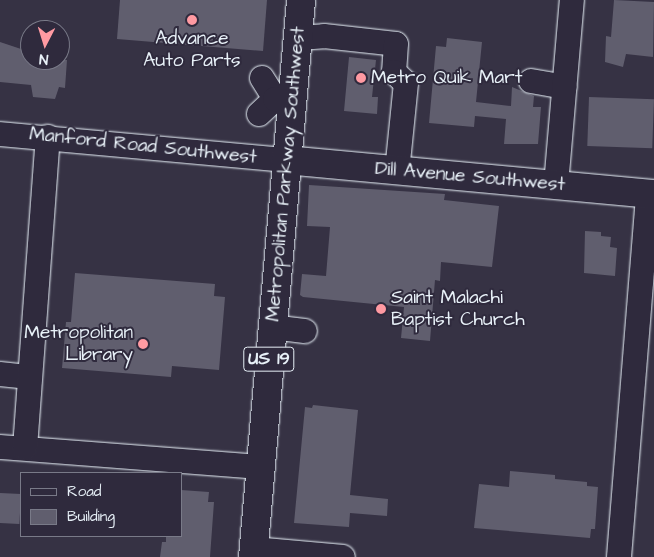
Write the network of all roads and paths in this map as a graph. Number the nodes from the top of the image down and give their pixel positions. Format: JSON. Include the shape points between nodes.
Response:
{"nodes":[{"id":1,"x":301,"y":0,"type":"edge"},
{"id":2,"x":572,"y":0,"type":"edge"},
{"id":3,"x":298,"y":38,"type":"junction"},
{"id":4,"x":262,"y":78,"type":"dead end"},
{"id":5,"x":531,"y":80,"type":"dead end"},
{"id":6,"x":564,"y":87,"type":"junction"},
{"id":7,"x":275,"y":105,"type":"junction"},
{"id":8,"x":0,"y":134,"type":"edge"},
{"id":9,"x":48,"y":137,"type":"junction"},
{"id":10,"x":286,"y":160,"type":"junction"},
{"id":11,"x":397,"y":171,"type":"junction"},
{"id":12,"x":556,"y":185,"type":"junction"},
{"id":13,"x":651,"y":194,"type":"edge"},
{"id":14,"x":272,"y":327,"type":"junction"},
{"id":15,"x":305,"y":330,"type":"dead end"},
{"id":16,"x":0,"y":374,"type":"edge"},
{"id":17,"x":30,"y":377,"type":"junction"},
{"id":18,"x":643,"y":388,"type":"edge"},
{"id":19,"x":0,"y":447,"type":"edge"},
{"id":20,"x":25,"y":448,"type":"junction"},
{"id":21,"x":261,"y":468,"type":"junction"},
{"id":22,"x":253,"y":553,"type":"edge"},
{"id":23,"x":343,"y":557,"type":"edge"},
{"id":24,"x":619,"y":557,"type":"edge"}],
"edges":[{"from":1,"to":3,"type":"main road","name":"Metropolitan Parkway Southwest","number":"US 19"},
{"from":2,"to":6,"type":"street"},
{"from":3,"to":7,"type":"main road","name":"Metropolitan Parkway Southwest","number":"US 19"},
{"from":3,"to":11,"type":"street","via":[[324,36],[396,44],[394,72],[406,84]]},
{"from":4,"to":7,"type":"street"},
{"from":5,"to":6,"type":"street"},
{"from":6,"to":12,"type":"street"},
{"from":7,"to":10,"type":"main road","name":"Metropolitan Parkway Southwest","number":"US 19"},
{"from":8,"to":9,"type":"street","name":"Manford Road Southwest"},
{"from":9,"to":10,"type":"street","name":"Manford Road Southwest"},
{"from":9,"to":17,"type":"street"},
{"from":10,"to":11,"type":"main road","name":"Dill Avenue Southwest"},
{"from":10,"to":14,"type":"main road","name":"Metropolitan Parkway Southwest","number":"US 19"},
{"from":11,"to":12,"type":"main road","name":"Dill Avenue Southwest"},
{"from":12,"to":13,"type":"main road","name":"Dill Avenue Southwest"},
{"from":13,"to":18,"type":"street"},
{"from":14,"to":15,"type":"street"},
{"from":14,"to":21,"type":"main road","name":"Metropolitan Parkway Southwest","number":"US 19"},
{"from":16,"to":17,"type":"street"},
{"from":17,"to":20,"type":"street"},
{"from":18,"to":24,"type":"street"},
{"from":19,"to":20,"type":"street"},
{"from":20,"to":21,"type":"street"},
{"from":21,"to":22,"type":"main road","name":"Metropolitan Parkway Southwest","number":"US 19"},
{"from":22,"to":23,"type":"street"}]}
